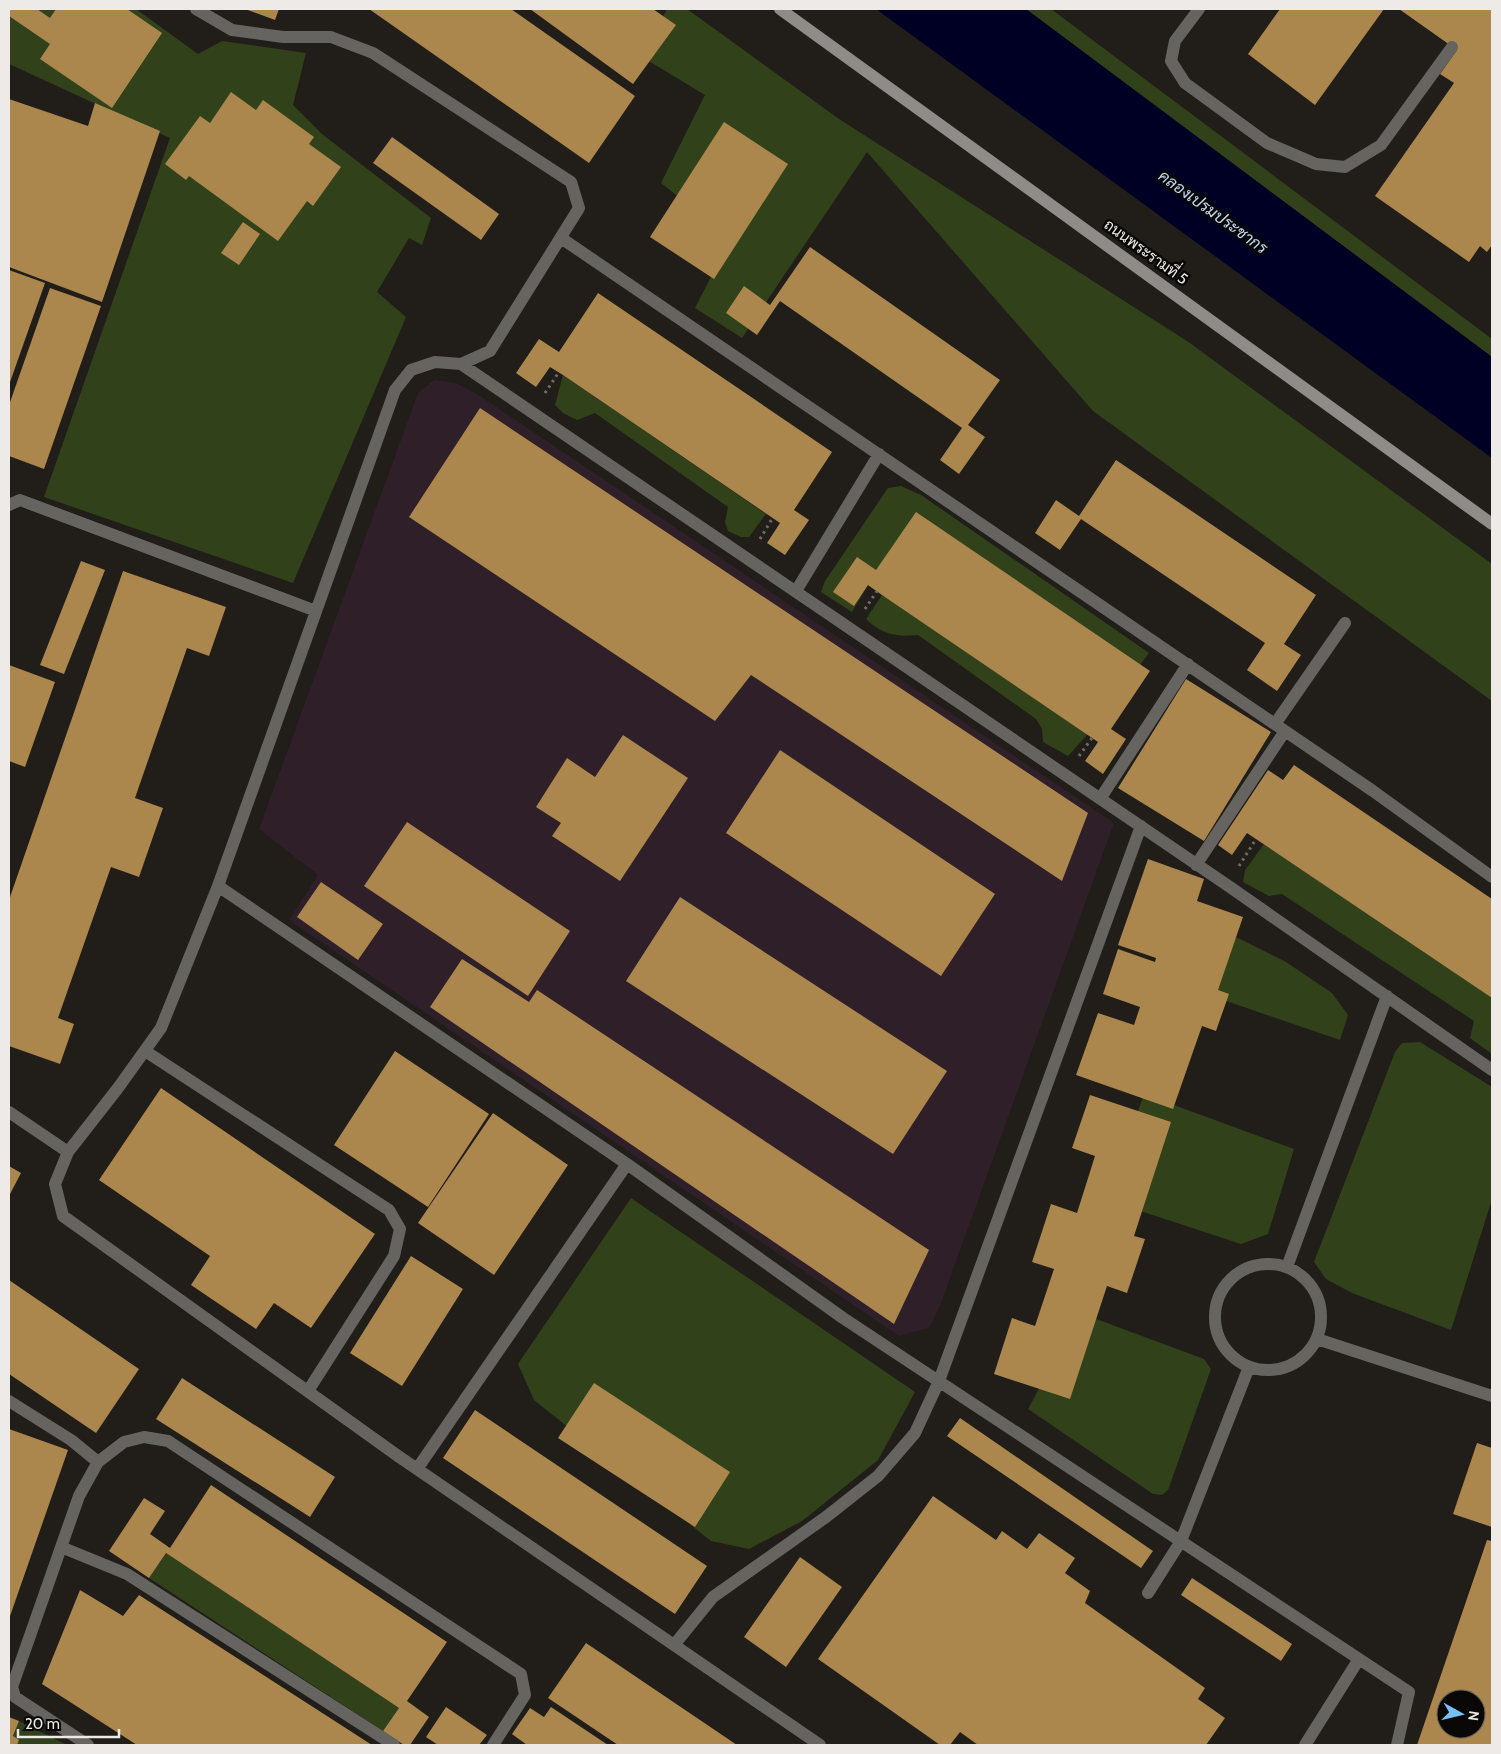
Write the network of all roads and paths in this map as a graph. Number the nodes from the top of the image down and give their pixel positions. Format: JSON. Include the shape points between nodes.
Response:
{"nodes":[{"id":1,"x":196,"y":9,"type":"edge"},
{"id":2,"x":780,"y":9,"type":"edge"},
{"id":3,"x":1198,"y":9,"type":"edge"},
{"id":4,"x":1452,"y":47,"type":"dead end"},
{"id":5,"x":561,"y":238,"type":"junction"},
{"id":6,"x":462,"y":364,"type":"junction"},
{"id":7,"x":879,"y":454,"type":"junction"},
{"id":8,"x":9,"y":505,"type":"edge"},
{"id":9,"x":1492,"y":524,"type":"edge"},
{"id":10,"x":796,"y":592,"type":"junction"},
{"id":11,"x":316,"y":611,"type":"junction"},
{"id":12,"x":1345,"y":623,"type":"dead end"},
{"id":13,"x":1188,"y":664,"type":"junction"},
{"id":14,"x":1280,"y":728,"type":"junction"},
{"id":15,"x":1100,"y":799,"type":"junction"},
{"id":16,"x":1141,"y":826,"type":"junction"},
{"id":17,"x":1256,"y":839,"type":"dead end"},
{"id":18,"x":1196,"y":864,"type":"junction"},
{"id":19,"x":1492,"y":877,"type":"edge"},
{"id":20,"x":218,"y":886,"type":"junction"},
{"id":21,"x":1227,"y":886,"type":"junction"},
{"id":22,"x":1387,"y":996,"type":"junction"},
{"id":23,"x":145,"y":1051,"type":"junction"},
{"id":24,"x":1492,"y":1070,"type":"edge"},
{"id":25,"x":9,"y":1112,"type":"edge"},
{"id":26,"x":68,"y":1152,"type":"junction"},
{"id":27,"x":628,"y":1164,"type":"junction"},
{"id":28,"x":1287,"y":1267,"type":"junction"},
{"id":29,"x":1317,"y":1339,"type":"junction"},
{"id":30,"x":1249,"y":1367,"type":"junction"},
{"id":31,"x":939,"y":1381,"type":"junction"},
{"id":32,"x":308,"y":1391,"type":"junction"},
{"id":33,"x":1492,"y":1396,"type":"edge"},
{"id":34,"x":9,"y":1401,"type":"edge"},
{"id":35,"x":98,"y":1462,"type":"junction"},
{"id":36,"x":417,"y":1469,"type":"junction"},
{"id":37,"x":1181,"y":1542,"type":"junction"},
{"id":38,"x":61,"y":1547,"type":"junction"},
{"id":39,"x":1148,"y":1593,"type":"dead end"},
{"id":40,"x":674,"y":1645,"type":"junction"},
{"id":41,"x":1359,"y":1659,"type":"junction"},
{"id":42,"x":10,"y":1687,"type":"edge"},
{"id":43,"x":88,"y":1745,"type":"edge"},
{"id":44,"x":394,"y":1745,"type":"edge"},
{"id":45,"x":494,"y":1745,"type":"edge"},
{"id":46,"x":820,"y":1745,"type":"edge"},
{"id":47,"x":1305,"y":1745,"type":"edge"},
{"id":48,"x":1397,"y":1745,"type":"edge"}],
"edges":[{"from":1,"to":5,"type":"lane","via":[[232,30],[283,37],[332,37],[373,53],[572,182],[579,208]]},
{"from":2,"to":9,"type":"main road","name":"ถนนพระรามที่ 5"},
{"from":3,"to":4,"type":"lane","via":[[1175,42],[1171,61],[1185,83],[1267,143],[1316,164],[1345,167],[1381,145]]},
{"from":5,"to":6,"type":"lane","via":[[490,351]]},
{"from":5,"to":7,"type":"lane"},
{"from":6,"to":10,"type":"lane"},
{"from":6,"to":11,"type":"lane","via":[[435,362],[412,370],[394,390]]},
{"from":7,"to":10,"type":"lane"},
{"from":7,"to":13,"type":"lane"},
{"from":8,"to":11,"type":"lane","via":[[20,500]]},
{"from":10,"to":15,"type":"lane"},
{"from":11,"to":20,"type":"lane"},
{"from":12,"to":14,"type":"lane"},
{"from":13,"to":14,"type":"lane"},
{"from":13,"to":15,"type":"lane"},
{"from":14,"to":18,"type":"lane"},
{"from":14,"to":19,"type":"lane"},
{"from":15,"to":16,"type":"lane"},
{"from":16,"to":18,"type":"lane"},
{"from":16,"to":31,"type":"lane"},
{"from":17,"to":21,"type":"path"},
{"from":18,"to":21,"type":"lane"},
{"from":20,"to":23,"type":"lane","via":[[160,1028]]},
{"from":20,"to":27,"type":"lane"},
{"from":21,"to":22,"type":"lane"},
{"from":22,"to":24,"type":"lane"},
{"from":22,"to":28,"type":"lane"},
{"from":23,"to":26,"type":"lane"},
{"from":23,"to":32,"type":"lane","via":[[389,1210],[400,1229],[394,1256]]},
{"from":25,"to":26,"type":"lane"},
{"from":26,"to":32,"type":"lane","via":[[55,1184],[63,1216]]},
{"from":27,"to":31,"type":"lane","via":[[843,1318]]},
{"from":27,"to":36,"type":"lane"},
{"from":28,"to":29,"type":"lane","via":[[1302,1275],[1313,1288],[1322,1322]]},
{"from":28,"to":30,"type":"lane","via":[[1269,1264],[1244,1270],[1224,1286],[1217,1303],[1215,1321],[1219,1338],[1228,1353]]},
{"from":29,"to":30,"type":"lane","via":[[1307,1354],[1293,1365],[1276,1370]]},
{"from":29,"to":33,"type":"lane"},
{"from":30,"to":37,"type":"lane"},
{"from":31,"to":37,"type":"lane"},
{"from":31,"to":40,"type":"lane","via":[[915,1433],[878,1476],[826,1517],[712,1597]]},
{"from":32,"to":36,"type":"lane"},
{"from":34,"to":35,"type":"lane","via":[[71,1440]]},
{"from":35,"to":38,"type":"lane","via":[[80,1496]]},
{"from":35,"to":45,"type":"lane","via":[[124,1442],[144,1437],[168,1441],[521,1674],[525,1695]]},
{"from":36,"to":40,"type":"lane"},
{"from":37,"to":39,"type":"lane"},
{"from":37,"to":41,"type":"lane"},
{"from":38,"to":42,"type":"lane"},
{"from":38,"to":44,"type":"lane","via":[[127,1574]]},
{"from":40,"to":46,"type":"lane"},
{"from":41,"to":47,"type":"lane"},
{"from":41,"to":48,"type":"lane","via":[[1409,1692]]},
{"from":42,"to":43,"type":"lane","via":[[14,1697]]}]}
